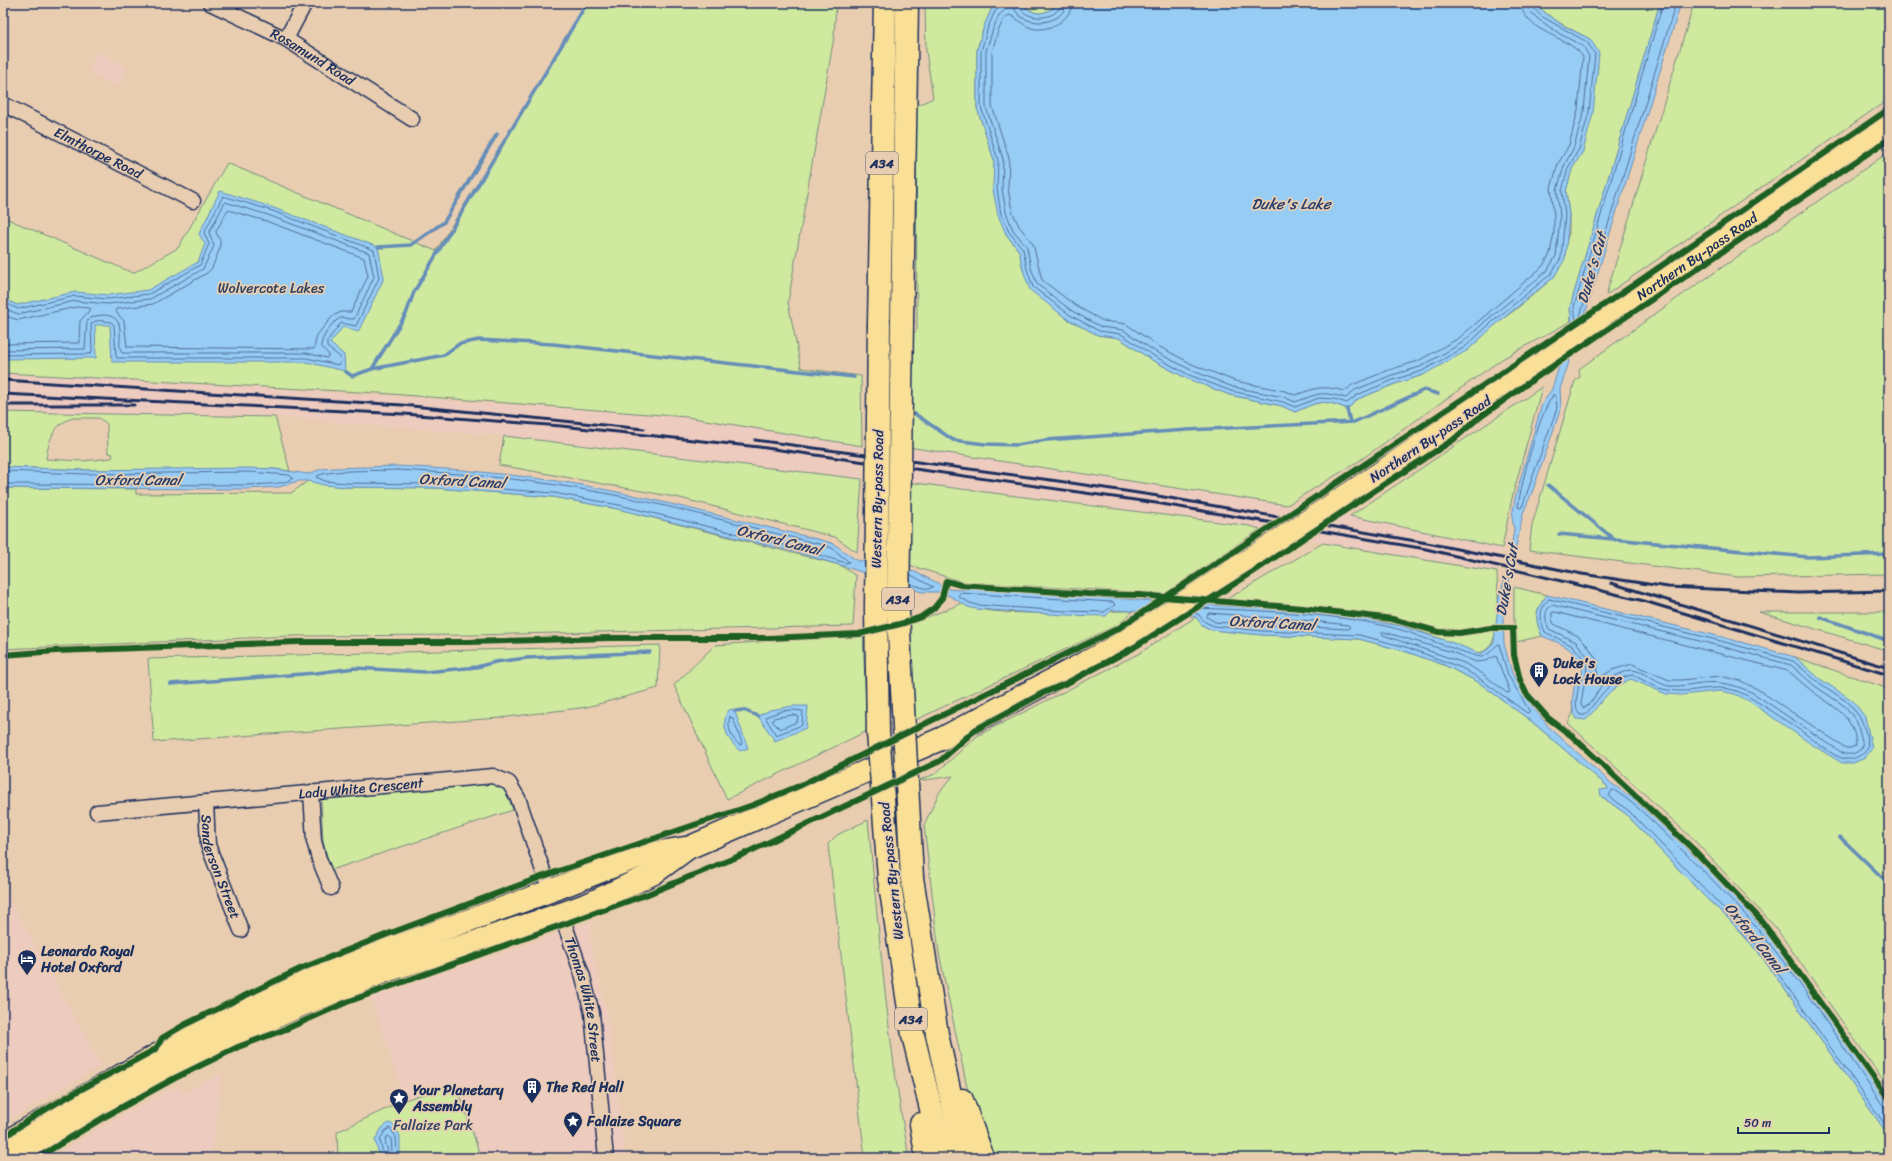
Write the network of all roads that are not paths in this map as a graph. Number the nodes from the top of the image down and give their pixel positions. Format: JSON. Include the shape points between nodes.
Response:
{"nodes":[{"id":1,"x":210,"y":3,"type":"edge"},
{"id":2,"x":305,"y":3,"type":"edge"},
{"id":3,"x":885,"y":3,"type":"edge"},
{"id":4,"x":907,"y":3,"type":"edge"},
{"id":5,"x":286,"y":39,"type":"junction"},
{"id":6,"x":3,"y":104,"type":"edge"},
{"id":7,"x":412,"y":119,"type":"dead end"},
{"id":8,"x":1889,"y":125,"type":"edge"},
{"id":9,"x":193,"y":200,"type":"dead end"},
{"id":10,"x":311,"y":792,"type":"junction"},
{"id":11,"x":206,"y":802,"type":"junction"},
{"id":12,"x":97,"y":812,"type":"dead end"},
{"id":13,"x":688,"y":848,"type":"junction"},
{"id":14,"x":331,"y":888,"type":"dead end"},
{"id":15,"x":550,"y":891,"type":"junction"},
{"id":16,"x":562,"y":914,"type":"junction"},
{"id":17,"x":241,"y":930,"type":"dead end"},
{"id":18,"x":937,"y":1034,"type":"junction"},
{"id":19,"x":913,"y":1035,"type":"junction"},
{"id":20,"x":3,"y":1146,"type":"edge"},
{"id":21,"x":13,"y":1158,"type":"edge"},
{"id":22,"x":606,"y":1158,"type":"edge"},
{"id":23,"x":927,"y":1158,"type":"edge"},
{"id":24,"x":943,"y":1158,"type":"edge"},
{"id":25,"x":964,"y":1158,"type":"edge"},
{"id":26,"x":983,"y":1158,"type":"edge"}],
"edges":[{"from":1,"to":5,"type":"street","name":"Rosamund Road"},
{"from":2,"to":5,"type":"street"},
{"from":3,"to":19,"type":"highway","name":"Western By-pass Road","number":"A34","bridge":true,"via":[[876,610],[878,732],[889,878]]},
{"from":4,"to":18,"type":"highway","name":"Western By-pass Road","number":"A34","bridge":true,"via":[[898,613],[912,878]]},
{"from":5,"to":7,"type":"street","name":"Rosamund Road"},
{"from":6,"to":9,"type":"street","name":"Elmthorpe Road"},
{"from":8,"to":13,"type":"highway","name":"Northern By-pass Road","bridge":true,"via":[[1374,477],[1126,641],[943,738]]},
{"from":10,"to":11,"type":"street","name":"Lady White Crescent"},
{"from":10,"to":14,"type":"street","via":[[314,841]]},
{"from":10,"to":15,"type":"street","name":"Lady White Crescent","via":[[493,776],[509,783],[518,798]]},
{"from":11,"to":12,"type":"street","name":"Lady White Crescent"},
{"from":11,"to":17,"type":"street","name":"Sanderson Street","via":[[208,845]]},
{"from":13,"to":15,"type":"highway","via":[[642,855]]},
{"from":13,"to":16,"type":"highway","via":[[654,873]]},
{"from":15,"to":20,"type":"highway","via":[[334,969],[178,1043],[21,1133]]},
{"from":16,"to":21,"type":"highway","via":[[386,971],[304,1004],[170,1068]]},
{"from":16,"to":22,"type":"street","name":"Thomas White Street","via":[[592,1013]]},
{"from":18,"to":25,"type":"highway","name":"Western By-pass Road","number":"A34"},
{"from":18,"to":26,"type":"highway"},
{"from":19,"to":23,"type":"highway"},
{"from":19,"to":24,"type":"highway","name":"Western By-pass Road","number":"A34"}]}
